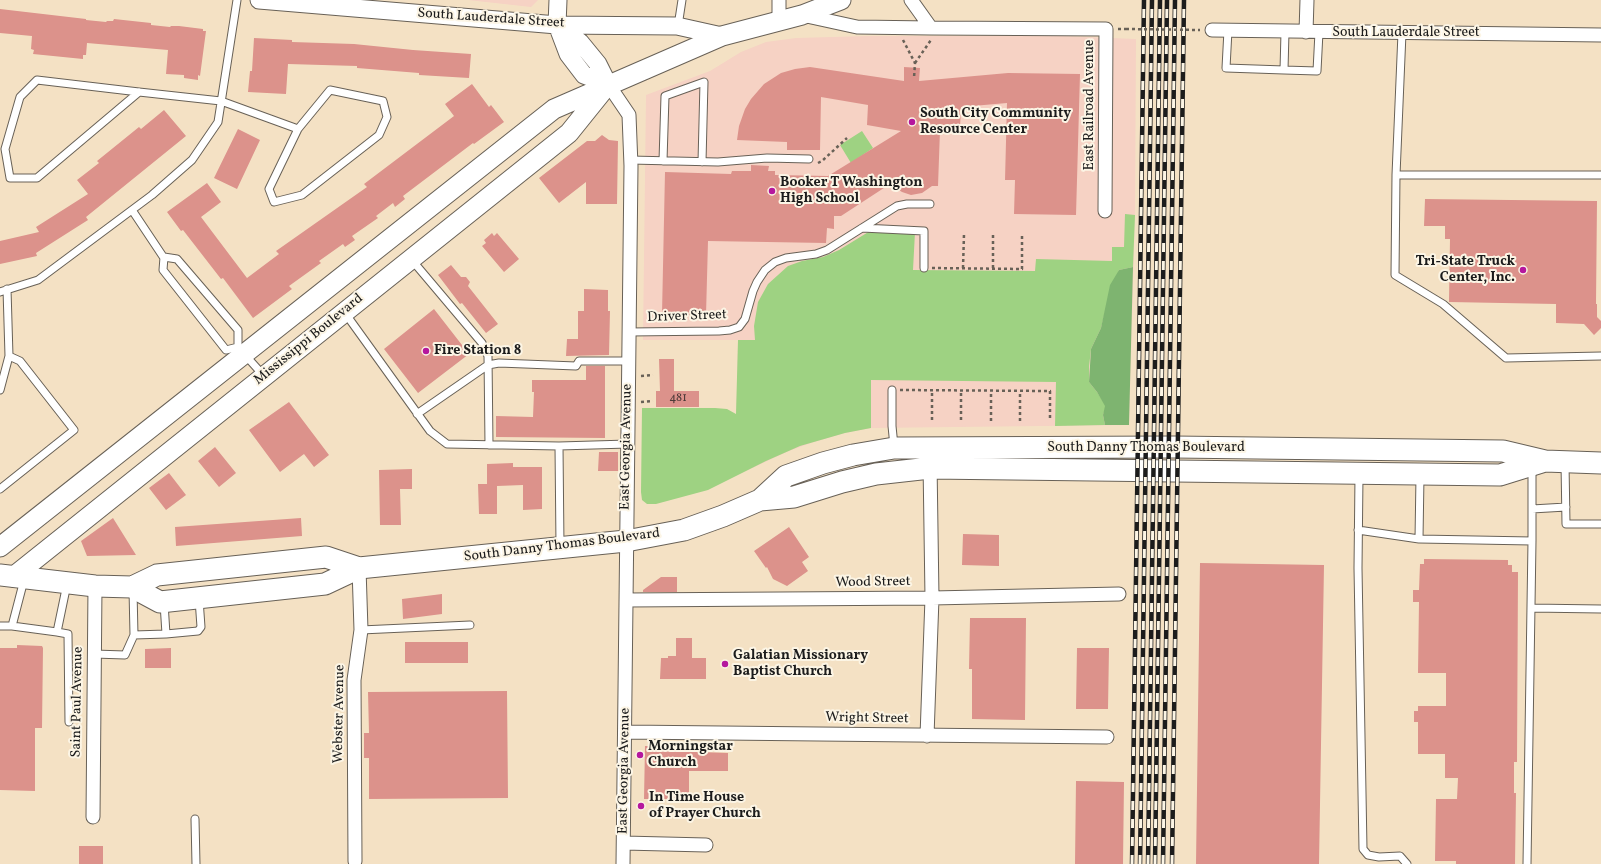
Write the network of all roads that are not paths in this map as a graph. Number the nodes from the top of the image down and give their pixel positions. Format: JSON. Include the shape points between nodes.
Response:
{"nodes":[{"id":1,"x":237,"y":0,"type":"edge"},
{"id":2,"x":259,"y":0,"type":"edge"},
{"id":3,"x":558,"y":0,"type":"edge"},
{"id":4,"x":682,"y":0,"type":"edge"},
{"id":5,"x":779,"y":0,"type":"edge"},
{"id":6,"x":841,"y":0,"type":"edge"},
{"id":7,"x":911,"y":0,"type":"edge"},
{"id":8,"x":1307,"y":0,"type":"edge"},
{"id":9,"x":802,"y":15,"type":"junction"},
{"id":10,"x":779,"y":21,"type":"junction"},
{"id":11,"x":557,"y":26,"type":"junction"},
{"id":12,"x":678,"y":26,"type":"junction"},
{"id":13,"x":935,"y":28,"type":"junction"},
{"id":14,"x":1206,"y":30,"type":"road end"},
{"id":15,"x":1228,"y":30,"type":"junction"},
{"id":16,"x":1285,"y":32,"type":"junction"},
{"id":17,"x":1312,"y":32,"type":"junction"},
{"id":18,"x":1402,"y":33,"type":"junction"},
{"id":19,"x":1601,"y":34,"type":"edge"},
{"id":20,"x":722,"y":36,"type":"junction"},
{"id":21,"x":1284,"y":70,"type":"junction"},
{"id":22,"x":608,"y":84,"type":"junction"},
{"id":23,"x":139,"y":92,"type":"junction"},
{"id":24,"x":221,"y":101,"type":"junction"},
{"id":25,"x":298,"y":129,"type":"junction"},
{"id":26,"x":809,"y":159,"type":"road end"},
{"id":27,"x":630,"y":160,"type":"junction"},
{"id":28,"x":662,"y":161,"type":"junction"},
{"id":29,"x":702,"y":162,"type":"junction"},
{"id":30,"x":1601,"y":174,"type":"edge"},
{"id":31,"x":1396,"y":175,"type":"junction"},
{"id":32,"x":930,"y":204,"type":"dead end"},
{"id":33,"x":132,"y":210,"type":"junction"},
{"id":34,"x":1105,"y":212,"type":"dead end"},
{"id":35,"x":862,"y":228,"type":"junction"},
{"id":36,"x":164,"y":258,"type":"junction"},
{"id":37,"x":411,"y":259,"type":"junction"},
{"id":38,"x":924,"y":268,"type":"road end"},
{"id":39,"x":350,"y":270,"type":"junction"},
{"id":40,"x":4,"y":291,"type":"edge"},
{"id":41,"x":368,"y":293,"type":"junction"},
{"id":42,"x":344,"y":312,"type":"junction"},
{"id":43,"x":629,"y":332,"type":"junction"},
{"id":44,"x":241,"y":351,"type":"junction"},
{"id":45,"x":9,"y":356,"type":"junction"},
{"id":46,"x":1601,"y":356,"type":"edge"},
{"id":47,"x":629,"y":361,"type":"junction"},
{"id":48,"x":488,"y":365,"type":"junction"},
{"id":49,"x":264,"y":376,"type":"junction"},
{"id":50,"x":0,"y":390,"type":"edge"},
{"id":51,"x":892,"y":390,"type":"road end"},
{"id":52,"x":417,"y":414,"type":"junction"},
{"id":53,"x":151,"y":427,"type":"junction"},
{"id":54,"x":628,"y":444,"type":"junction"},
{"id":55,"x":489,"y":445,"type":"junction"},
{"id":56,"x":559,"y":446,"type":"junction"},
{"id":57,"x":929,"y":447,"type":"junction"},
{"id":58,"x":894,"y":448,"type":"junction"},
{"id":59,"x":171,"y":451,"type":"junction"},
{"id":60,"x":1565,"y":462,"type":"edge"},
{"id":61,"x":930,"y":468,"type":"junction"},
{"id":62,"x":1359,"y":473,"type":"junction"},
{"id":63,"x":1420,"y":474,"type":"junction"},
{"id":64,"x":1601,"y":475,"type":"edge"},
{"id":65,"x":0,"y":489,"type":"edge"},
{"id":66,"x":760,"y":500,"type":"junction"},
{"id":67,"x":1566,"y":507,"type":"junction"},
{"id":68,"x":1532,"y":509,"type":"junction"},
{"id":69,"x":1601,"y":524,"type":"edge"},
{"id":70,"x":1358,"y":530,"type":"junction"},
{"id":71,"x":1419,"y":539,"type":"junction"},
{"id":72,"x":626,"y":541,"type":"junction"},
{"id":73,"x":1532,"y":541,"type":"junction"},
{"id":74,"x":0,"y":547,"type":"edge"},
{"id":75,"x":560,"y":548,"type":"junction"},
{"id":76,"x":359,"y":568,"type":"junction"},
{"id":77,"x":9,"y":579,"type":"edge"},
{"id":78,"x":67,"y":583,"type":"junction"},
{"id":79,"x":95,"y":586,"type":"junction"},
{"id":80,"x":132,"y":587,"type":"junction"},
{"id":81,"x":1119,"y":594,"type":"dead end"},
{"id":82,"x":199,"y":597,"type":"junction"},
{"id":83,"x":932,"y":598,"type":"junction"},
{"id":84,"x":627,"y":600,"type":"junction"},
{"id":85,"x":164,"y":601,"type":"junction"},
{"id":86,"x":1531,"y":608,"type":"junction"},
{"id":87,"x":1601,"y":609,"type":"edge"},
{"id":88,"x":470,"y":625,"type":"dead end"},
{"id":89,"x":0,"y":626,"type":"edge"},
{"id":90,"x":12,"y":626,"type":"junction"},
{"id":91,"x":361,"y":630,"type":"junction"},
{"id":92,"x":57,"y":632,"type":"junction"},
{"id":93,"x":166,"y":634,"type":"junction"},
{"id":94,"x":134,"y":635,"type":"junction"},
{"id":95,"x":94,"y":654,"type":"junction"},
{"id":96,"x":69,"y":722,"type":"dead end"},
{"id":97,"x":626,"y":732,"type":"junction"},
{"id":98,"x":927,"y":736,"type":"junction"},
{"id":99,"x":1107,"y":737,"type":"dead end"},
{"id":100,"x":93,"y":817,"type":"dead end"},
{"id":101,"x":195,"y":820,"type":"dead end"},
{"id":102,"x":624,"y":843,"type":"junction"},
{"id":103,"x":706,"y":845,"type":"dead end"},
{"id":104,"x":1400,"y":856,"type":"junction"},
{"id":105,"x":355,"y":861,"type":"dead end"},
{"id":106,"x":196,"y":864,"type":"edge"},
{"id":107,"x":623,"y":864,"type":"edge"},
{"id":108,"x":1401,"y":864,"type":"edge"},
{"id":109,"x":1407,"y":864,"type":"edge"},
{"id":110,"x":1527,"y":864,"type":"edge"}],
"edges":[{"from":1,"to":24,"type":"lane"},
{"from":2,"to":11,"type":"street","name":"South Lauderdale Street"},
{"from":3,"to":11,"type":"street"},
{"from":4,"to":12,"type":"lane"},
{"from":5,"to":10,"type":"street"},
{"from":6,"to":9,"type":"main road","name":"Mississippi Boulevard"},
{"from":7,"to":13,"type":"street"},
{"from":8,"to":17,"type":"street"},
{"from":9,"to":10,"type":"main road","name":"Mississippi Boulevard"},
{"from":9,"to":13,"type":"street","name":"East Railroad Avenue","via":[[857,27]]},
{"from":10,"to":20,"type":"main road","name":"Mississippi Boulevard"},
{"from":11,"to":12,"type":"street","name":"South Lauderdale Street"},
{"from":11,"to":22,"type":"street","via":[[568,54],[584,75]]},
{"from":12,"to":20,"type":"street","name":"South Lauderdale Street"},
{"from":13,"to":34,"type":"street","name":"East Railroad Avenue","via":[[1106,29]]},
{"from":14,"to":15,"type":"street","name":"South Lauderdale Street"},
{"from":15,"to":16,"type":"street","name":"South Lauderdale Street"},
{"from":15,"to":21,"type":"lane","via":[[1226,68]]},
{"from":16,"to":17,"type":"street","name":"South Lauderdale Street"},
{"from":16,"to":21,"type":"lane"},
{"from":17,"to":18,"type":"street","name":"South Lauderdale Street"},
{"from":17,"to":21,"type":"lane","via":[[1317,71]]},
{"from":18,"to":19,"type":"street","name":"South Lauderdale Street"},
{"from":18,"to":31,"type":"lane"},
{"from":20,"to":22,"type":"main road","name":"Mississippi Boulevard"},
{"from":22,"to":27,"type":"street","name":"East Georgia Avenue","via":[[629,115]]},
{"from":22,"to":37,"type":"main road","name":"Mississippi Boulevard","via":[[569,133]]},
{"from":22,"to":39,"type":"main road","name":"Mississippi Boulevard","via":[[554,109]]},
{"from":23,"to":23,"type":"lane","via":[[37,80],[20,97],[5,149],[10,178],[37,178]]},
{"from":23,"to":24,"type":"lane"},
{"from":24,"to":25,"type":"lane"},
{"from":24,"to":33,"type":"lane","via":[[218,122],[192,160]]},
{"from":25,"to":25,"type":"lane","via":[[269,189],[274,202],[302,195],[379,135],[387,117],[383,101],[330,90]]},
{"from":26,"to":29,"type":"lane","via":[[767,158]]},
{"from":27,"to":28,"type":"lane"},
{"from":27,"to":43,"type":"street","name":"East Georgia Avenue"},
{"from":28,"to":29,"type":"lane"},
{"from":28,"to":29,"type":"lane","via":[[664,96],[704,82]]},
{"from":30,"to":31,"type":"lane"},
{"from":31,"to":46,"type":"lane","via":[[1395,274],[1443,304],[1506,358]]},
{"from":32,"to":35,"type":"lane","name":"Driver Street","via":[[897,206]]},
{"from":33,"to":36,"type":"lane"},
{"from":33,"to":40,"type":"lane","via":[[38,280]]},
{"from":35,"to":38,"type":"lane","via":[[924,231]]},
{"from":35,"to":43,"type":"lane","name":"Driver Street","via":[[827,250],[786,258],[765,270],[753,290],[746,319],[739,327],[719,331]]},
{"from":36,"to":44,"type":"lane","via":[[163,270],[226,350]]},
{"from":36,"to":44,"type":"lane","via":[[177,259],[238,330]]},
{"from":37,"to":41,"type":"main road","name":"Mississippi Boulevard"},
{"from":37,"to":48,"type":"lane","via":[[482,343],[488,356]]},
{"from":39,"to":41,"type":"main road"},
{"from":39,"to":44,"type":"main road","name":"Mississippi Boulevard"},
{"from":40,"to":45,"type":"lane"},
{"from":41,"to":42,"type":"main road","name":"Mississippi Boulevard"},
{"from":42,"to":49,"type":"main road","name":"Mississippi Boulevard"},
{"from":42,"to":52,"type":"lane"},
{"from":43,"to":47,"type":"street","name":"East Georgia Avenue"},
{"from":44,"to":49,"type":"lane"},
{"from":44,"to":53,"type":"main road","name":"Mississippi Boulevard"},
{"from":45,"to":50,"type":"lane"},
{"from":45,"to":65,"type":"lane","via":[[20,361],[74,430]]},
{"from":47,"to":48,"type":"lane","via":[[579,361],[576,366],[499,363]]},
{"from":47,"to":54,"type":"street","name":"East Georgia Avenue"},
{"from":48,"to":52,"type":"lane"},
{"from":48,"to":55,"type":"lane"},
{"from":49,"to":59,"type":"main road","name":"Mississippi Boulevard"},
{"from":51,"to":58,"type":"lane"},
{"from":52,"to":55,"type":"lane","via":[[430,431],[447,444]]},
{"from":53,"to":59,"type":"main road"},
{"from":53,"to":74,"type":"main road","name":"Mississippi Boulevard"},
{"from":54,"to":56,"type":"lane"},
{"from":54,"to":72,"type":"street","name":"East Georgia Avenue"},
{"from":55,"to":56,"type":"lane"},
{"from":56,"to":75,"type":"lane"},
{"from":57,"to":58,"type":"main road","name":"South Danny Thomas Boulevard"},
{"from":57,"to":60,"type":"main road","name":"South Danny Thomas Boulevard","via":[[1503,451]]},
{"from":57,"to":61,"type":"street"},
{"from":58,"to":66,"type":"main road","name":"South Danny Thomas Boulevard","via":[[853,454],[786,476]]},
{"from":59,"to":77,"type":"main road","name":"Mississippi Boulevard"},
{"from":60,"to":63,"type":"main road","name":"South Danny Thomas Boulevard","via":[[1500,475]]},
{"from":60,"to":64,"type":"main road"},
{"from":60,"to":67,"type":"lane"},
{"from":60,"to":68,"type":"lane"},
{"from":61,"to":62,"type":"main road","name":"South Danny Thomas Boulevard"},
{"from":61,"to":66,"type":"main road","name":"South Danny Thomas Boulevard","via":[[876,474],[794,497]]},
{"from":61,"to":83,"type":"street"},
{"from":62,"to":63,"type":"main road","name":"South Danny Thomas Boulevard"},
{"from":62,"to":70,"type":"lane"},
{"from":63,"to":71,"type":"lane"},
{"from":66,"to":72,"type":"main road","name":"South Danny Thomas Boulevard","via":[[684,530]]},
{"from":67,"to":68,"type":"lane"},
{"from":67,"to":69,"type":"lane","via":[[1566,524]]},
{"from":68,"to":73,"type":"lane"},
{"from":70,"to":71,"type":"lane"},
{"from":70,"to":104,"type":"lane","via":[[1362,849],[1368,855]]},
{"from":71,"to":73,"type":"lane"},
{"from":72,"to":75,"type":"main road","name":"South Danny Thomas Boulevard"},
{"from":72,"to":84,"type":"street","name":"East Georgia Avenue"},
{"from":73,"to":86,"type":"lane"},
{"from":75,"to":76,"type":"main road","name":"South Danny Thomas Boulevard"},
{"from":76,"to":80,"type":"main road","name":"South Danny Thomas Boulevard","via":[[326,557],[157,575]]},
{"from":76,"to":82,"type":"main road","name":"South Danny Thomas Boulevard","via":[[325,584]]},
{"from":76,"to":91,"type":"street","name":"Webster Avenue"},
{"from":77,"to":78,"type":"main road","name":"South Danny Thomas Boulevard"},
{"from":77,"to":90,"type":"lane"},
{"from":78,"to":79,"type":"main road","name":"South Danny Thomas Boulevard"},
{"from":78,"to":92,"type":"lane"},
{"from":79,"to":80,"type":"main road","name":"South Danny Thomas Boulevard"},
{"from":79,"to":95,"type":"street","name":"Saint Paul Avenue"},
{"from":80,"to":85,"type":"main road","name":"South Danny Thomas Boulevard","via":[[160,602]]},
{"from":80,"to":94,"type":"lane"},
{"from":81,"to":83,"type":"street","name":"Wood Street"},
{"from":82,"to":85,"type":"main road","name":"South Danny Thomas Boulevard"},
{"from":82,"to":93,"type":"lane","via":[[201,627],[198,631]]},
{"from":83,"to":84,"type":"street","name":"Wood Street"},
{"from":83,"to":98,"type":"street"},
{"from":84,"to":97,"type":"street","name":"East Georgia Avenue"},
{"from":85,"to":93,"type":"lane"},
{"from":86,"to":87,"type":"lane"},
{"from":86,"to":110,"type":"lane"},
{"from":88,"to":91,"type":"lane"},
{"from":89,"to":90,"type":"lane"},
{"from":90,"to":92,"type":"lane"},
{"from":91,"to":105,"type":"street","name":"Webster Avenue","via":[[354,680]]},
{"from":92,"to":96,"type":"lane","via":[[68,634]]},
{"from":93,"to":94,"type":"lane"},
{"from":94,"to":95,"type":"lane","via":[[125,655]]},
{"from":95,"to":100,"type":"street","name":"Saint Paul Avenue"},
{"from":97,"to":98,"type":"street","name":"Wright Street"},
{"from":97,"to":102,"type":"street","name":"East Georgia Avenue"},
{"from":98,"to":99,"type":"street","name":"Wright Street"},
{"from":101,"to":106,"type":"lane"},
{"from":102,"to":103,"type":"street"},
{"from":102,"to":107,"type":"street","name":"East Georgia Avenue"},
{"from":104,"to":108,"type":"lane"},
{"from":104,"to":109,"type":"lane"}]}
